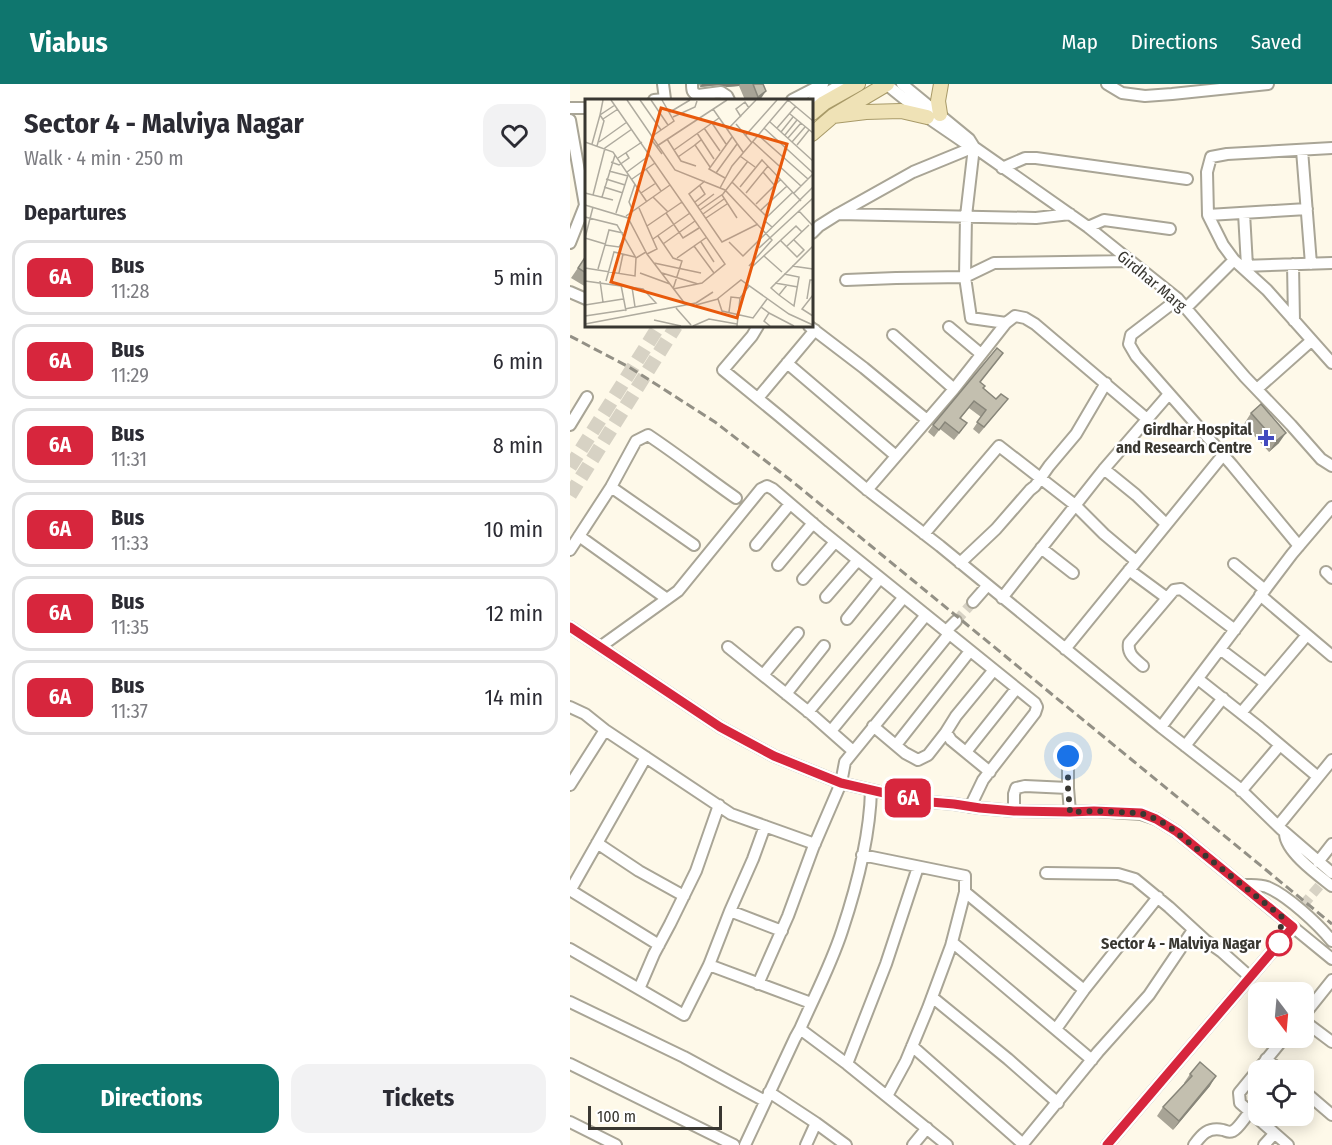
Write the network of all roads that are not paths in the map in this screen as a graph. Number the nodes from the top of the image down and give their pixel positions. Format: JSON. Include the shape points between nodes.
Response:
{"nodes":[{"id":1,"x":663,"y":84,"type":"edge"},
{"id":2,"x":692,"y":84,"type":"edge"},
{"id":3,"x":823,"y":84,"type":"edge"},
{"id":4,"x":842,"y":84,"type":"edge"},
{"id":5,"x":858,"y":84,"type":"edge"},
{"id":6,"x":886,"y":84,"type":"edge"},
{"id":7,"x":902,"y":84,"type":"edge"},
{"id":8,"x":941,"y":84,"type":"edge"},
{"id":9,"x":1107,"y":84,"type":"edge"},
{"id":10,"x":1268,"y":84,"type":"edge"},
{"id":11,"x":1208,"y":87,"type":"edge"},
{"id":12,"x":661,"y":99,"type":"edge"},
{"id":13,"x":728,"y":99,"type":"edge"},
{"id":14,"x":794,"y":99,"type":"edge"},
{"id":15,"x":813,"y":100,"type":"edge"},
{"id":16,"x":813,"y":112,"type":"edge"},
{"id":17,"x":834,"y":116,"type":"junction"},
{"id":18,"x":933,"y":116,"type":"junction"},
{"id":19,"x":570,"y":120,"type":"edge"},
{"id":20,"x":813,"y":133,"type":"edge"},
{"id":21,"x":974,"y":147,"type":"junction"},
{"id":22,"x":1332,"y":148,"type":"edge"},
{"id":23,"x":1302,"y":150,"type":"junction"},
{"id":24,"x":1002,"y":168,"type":"junction"},
{"id":25,"x":1187,"y":179,"type":"dead end"},
{"id":26,"x":585,"y":200,"type":"edge"},
{"id":27,"x":585,"y":207,"type":"edge"},
{"id":28,"x":1307,"y":209,"type":"junction"},
{"id":29,"x":1244,"y":213,"type":"junction"},
{"id":30,"x":838,"y":214,"type":"junction"},
{"id":31,"x":1070,"y":214,"type":"junction"},
{"id":32,"x":1208,"y":215,"type":"junction"},
{"id":33,"x":966,"y":216,"type":"junction"},
{"id":34,"x":1088,"y":227,"type":"junction"},
{"id":35,"x":1170,"y":229,"type":"dead end"},
{"id":36,"x":813,"y":232,"type":"edge"},
{"id":37,"x":570,"y":243,"type":"edge"},
{"id":38,"x":1130,"y":261,"type":"junction"},
{"id":39,"x":1332,"y":263,"type":"edge"},
{"id":40,"x":1241,"y":264,"type":"junction"},
{"id":41,"x":1293,"y":264,"type":"junction"},
{"id":42,"x":1311,"y":264,"type":"junction"},
{"id":43,"x":965,"y":278,"type":"junction"},
{"id":44,"x":846,"y":280,"type":"dead end"},
{"id":45,"x":570,"y":292,"type":"edge"},
{"id":46,"x":1178,"y":298,"type":"junction"},
{"id":47,"x":585,"y":299,"type":"edge"},
{"id":48,"x":1186,"y":308,"type":"junction"},
{"id":49,"x":1294,"y":321,"type":"junction"},
{"id":50,"x":1006,"y":323,"type":"junction"},
{"id":51,"x":757,"y":327,"type":"edge"},
{"id":52,"x":949,"y":327,"type":"dead end"},
{"id":53,"x":812,"y":328,"type":"edge"},
{"id":54,"x":893,"y":334,"type":"dead end"},
{"id":55,"x":1311,"y":341,"type":"junction"},
{"id":56,"x":981,"y":354,"type":"junction"},
{"id":57,"x":1331,"y":358,"type":"edge"},
{"id":58,"x":787,"y":363,"type":"junction"},
{"id":59,"x":1106,"y":383,"type":"junction"},
{"id":60,"x":954,"y":389,"type":"junction"},
{"id":61,"x":1257,"y":390,"type":"junction"},
{"id":62,"x":1169,"y":394,"type":"junction"},
{"id":63,"x":587,"y":397,"type":"dead end"},
{"id":64,"x":758,"y":398,"type":"junction"},
{"id":65,"x":1147,"y":419,"type":"junction"},
{"id":66,"x":927,"y":420,"type":"junction"},
{"id":67,"x":570,"y":425,"type":"edge"},
{"id":68,"x":896,"y":456,"type":"junction"},
{"id":69,"x":1223,"y":456,"type":"junction"},
{"id":70,"x":1332,"y":466,"type":"edge"},
{"id":71,"x":1104,"y":469,"type":"junction"},
{"id":72,"x":1040,"y":478,"type":"junction"},
{"id":73,"x":611,"y":487,"type":"junction"},
{"id":74,"x":867,"y":490,"type":"junction"},
{"id":75,"x":736,"y":498,"type":"dead end"},
{"id":76,"x":790,"y":504,"type":"junction"},
{"id":77,"x":1076,"y":506,"type":"junction"},
{"id":78,"x":1332,"y":507,"type":"edge"},
{"id":79,"x":1323,"y":517,"type":"junction"},
{"id":80,"x":813,"y":524,"type":"junction"},
{"id":81,"x":1166,"y":524,"type":"junction"},
{"id":82,"x":1332,"y":526,"type":"edge"},
{"id":83,"x":924,"y":534,"type":"junction"},
{"id":84,"x":579,"y":536,"type":"junction"},
{"id":85,"x":835,"y":542,"type":"junction"},
{"id":86,"x":694,"y":545,"type":"dead end"},
{"id":87,"x":756,"y":545,"type":"dead end"},
{"id":88,"x":1299,"y":546,"type":"junction"},
{"id":89,"x":1041,"y":548,"type":"junction"},
{"id":90,"x":570,"y":550,"type":"edge"},
{"id":91,"x":858,"y":560,"type":"junction"},
{"id":92,"x":1136,"y":561,"type":"junction"},
{"id":93,"x":960,"y":563,"type":"junction"},
{"id":94,"x":1234,"y":564,"type":"dead end"},
{"id":95,"x":778,"y":566,"type":"dead end"},
{"id":96,"x":1129,"y":570,"type":"junction"},
{"id":97,"x":1073,"y":573,"type":"dead end"},
{"id":98,"x":880,"y":578,"type":"junction"},
{"id":99,"x":804,"y":579,"type":"dead end"},
{"id":100,"x":987,"y":586,"type":"junction"},
{"id":101,"x":1263,"y":593,"type":"junction"},
{"id":102,"x":826,"y":597,"type":"dead end"},
{"id":103,"x":904,"y":597,"type":"junction"},
{"id":104,"x":1002,"y":598,"type":"junction"},
{"id":105,"x":1167,"y":598,"type":"junction"},
{"id":106,"x":667,"y":599,"type":"junction"},
{"id":107,"x":973,"y":602,"type":"tunnel mouth"},
{"id":108,"x":926,"y":615,"type":"junction"},
{"id":109,"x":847,"y":619,"type":"dead end"},
{"id":110,"x":956,"y":621,"type":"tunnel mouth"},
{"id":111,"x":570,"y":627,"type":"edge"},
{"id":112,"x":1235,"y":630,"type":"junction"},
{"id":113,"x":948,"y":632,"type":"junction"},
{"id":114,"x":798,"y":633,"type":"dead end"},
{"id":115,"x":1307,"y":635,"type":"junction"},
{"id":116,"x":824,"y":646,"type":"dead end"},
{"id":117,"x":600,"y":647,"type":"junction"},
{"id":118,"x":728,"y":647,"type":"dead end"},
{"id":119,"x":1065,"y":649,"type":"junction"},
{"id":120,"x":1220,"y":649,"type":"junction"},
{"id":121,"x":970,"y":651,"type":"junction"},
{"id":122,"x":1332,"y":656,"type":"edge"},
{"id":123,"x":1143,"y":666,"type":"dead end"},
{"id":124,"x":993,"y":671,"type":"junction"},
{"id":125,"x":763,"y":675,"type":"junction"},
{"id":126,"x":1198,"y":679,"type":"junction"},
{"id":127,"x":1265,"y":684,"type":"junction"},
{"id":128,"x":1016,"y":689,"type":"junction"},
{"id":129,"x":786,"y":694,"type":"junction"},
{"id":130,"x":1223,"y":698,"type":"junction"},
{"id":131,"x":570,"y":707,"type":"edge"},
{"id":132,"x":808,"y":712,"type":"junction"},
{"id":133,"x":1240,"y":712,"type":"junction"},
{"id":134,"x":873,"y":726,"type":"junction"},
{"id":135,"x":1161,"y":727,"type":"junction"},
{"id":136,"x":605,"y":730,"type":"junction"},
{"id":137,"x":831,"y":732,"type":"junction"},
{"id":138,"x":946,"y":732,"type":"junction"},
{"id":139,"x":896,"y":745,"type":"junction"},
{"id":140,"x":1280,"y":745,"type":"junction"},
{"id":141,"x":1185,"y":746,"type":"junction"},
{"id":142,"x":853,"y":751,"type":"junction"},
{"id":143,"x":966,"y":752,"type":"junction"},
{"id":144,"x":1068,"y":756,"type":"dead end"},
{"id":145,"x":646,"y":757,"type":"junction"},
{"id":146,"x":1332,"y":760,"type":"edge"},
{"id":147,"x":990,"y":772,"type":"junction"},
{"id":148,"x":1318,"y":777,"type":"junction"},
{"id":149,"x":841,"y":783,"type":"junction"},
{"id":150,"x":570,"y":785,"type":"edge"},
{"id":151,"x":1068,"y":788,"type":"junction"},
{"id":152,"x":871,"y":790,"type":"junction"},
{"id":153,"x":1241,"y":791,"type":"junction"},
{"id":154,"x":719,"y":805,"type":"junction"},
{"id":155,"x":970,"y":807,"type":"junction"},
{"id":156,"x":1014,"y":811,"type":"junction"},
{"id":157,"x":1070,"y":812,"type":"junction"},
{"id":158,"x":765,"y":826,"type":"junction"},
{"id":159,"x":1282,"y":829,"type":"junction"},
{"id":160,"x":597,"y":843,"type":"junction"},
{"id":161,"x":1332,"y":843,"type":"edge"},
{"id":162,"x":815,"y":844,"type":"junction"},
{"id":163,"x":862,"y":855,"type":"junction"},
{"id":164,"x":1318,"y":862,"type":"junction"},
{"id":165,"x":918,"y":867,"type":"junction"},
{"id":166,"x":1046,"y":873,"type":"dead end"},
{"id":167,"x":1327,"y":880,"type":"edge"},
{"id":168,"x":1243,"y":885,"type":"junction"},
{"id":169,"x":570,"y":890,"type":"edge"},
{"id":170,"x":965,"y":891,"type":"junction"},
{"id":171,"x":684,"y":896,"type":"junction"},
{"id":172,"x":1158,"y":897,"type":"junction"},
{"id":173,"x":730,"y":911,"type":"junction"},
{"id":174,"x":1293,"y":927,"type":"junction"},
{"id":175,"x":782,"y":930,"type":"junction"},
{"id":176,"x":1193,"y":930,"type":"junction"},
{"id":177,"x":1332,"y":941,"type":"edge"},
{"id":178,"x":952,"y":942,"type":"junction"},
{"id":179,"x":659,"y":945,"type":"junction"},
{"id":180,"x":570,"y":948,"type":"edge"},
{"id":181,"x":1332,"y":959,"type":"edge"},
{"id":182,"x":709,"y":965,"type":"junction"},
{"id":183,"x":1250,"y":977,"type":"junction"},
{"id":184,"x":1332,"y":980,"type":"edge"},
{"id":185,"x":758,"y":984,"type":"junction"},
{"id":186,"x":639,"y":989,"type":"junction"},
{"id":187,"x":1084,"y":990,"type":"junction"},
{"id":188,"x":932,"y":997,"type":"junction"},
{"id":189,"x":570,"y":1002,"type":"edge"},
{"id":190,"x":811,"y":1003,"type":"junction"},
{"id":191,"x":1314,"y":1003,"type":"edge"},
{"id":192,"x":1314,"y":1028,"type":"edge"},
{"id":193,"x":800,"y":1029,"type":"junction"},
{"id":194,"x":1056,"y":1029,"type":"junction"},
{"id":195,"x":1332,"y":1042,"type":"edge"},
{"id":196,"x":912,"y":1046,"type":"junction"},
{"id":197,"x":1275,"y":1048,"type":"edge"},
{"id":198,"x":1266,"y":1059,"type":"edge"},
{"id":199,"x":1092,"y":1060,"type":"junction"},
{"id":200,"x":570,"y":1064,"type":"edge"},
{"id":201,"x":847,"y":1064,"type":"junction"},
{"id":202,"x":1248,"y":1082,"type":"edge"},
{"id":203,"x":887,"y":1095,"type":"junction"},
{"id":204,"x":767,"y":1097,"type":"junction"},
{"id":205,"x":1314,"y":1100,"type":"edge"},
{"id":206,"x":1058,"y":1103,"type":"junction"},
{"id":207,"x":1248,"y":1110,"type":"edge"},
{"id":208,"x":1248,"y":1114,"type":"edge"},
{"id":209,"x":1332,"y":1115,"type":"edge"},
{"id":210,"x":570,"y":1122,"type":"edge"},
{"id":211,"x":816,"y":1123,"type":"junction"},
{"id":212,"x":1265,"y":1126,"type":"edge"},
{"id":213,"x":927,"y":1128,"type":"junction"},
{"id":214,"x":1274,"y":1134,"type":"junction"},
{"id":215,"x":1023,"y":1144,"type":"edge"},
{"id":216,"x":616,"y":1145,"type":"edge"},
{"id":217,"x":734,"y":1145,"type":"edge"},
{"id":218,"x":745,"y":1145,"type":"edge"},
{"id":219,"x":806,"y":1145,"type":"edge"},
{"id":220,"x":846,"y":1145,"type":"edge"},
{"id":221,"x":913,"y":1145,"type":"edge"},
{"id":222,"x":947,"y":1145,"type":"edge"},
{"id":223,"x":1107,"y":1145,"type":"edge"},
{"id":224,"x":1194,"y":1145,"type":"edge"},
{"id":225,"x":1264,"y":1145,"type":"edge"},
{"id":226,"x":1288,"y":1145,"type":"edge"}],
"edges":[{"from":1,"to":12,"type":"street"},
{"from":2,"to":13,"type":"street","via":[[694,94],[721,92]]},
{"from":3,"to":14,"type":"street"},
{"from":4,"to":15,"type":"street"},
{"from":5,"to":16,"type":"main road"},
{"from":6,"to":17,"type":"main road"},
{"from":6,"to":18,"type":"street"},
{"from":7,"to":18,"type":"street"},
{"from":8,"to":18,"type":"main road"},
{"from":9,"to":11,"type":"street","via":[[1122,93],[1144,96]]},
{"from":10,"to":11,"type":"street"},
{"from":17,"to":18,"type":"main road","via":[[901,111]]},
{"from":17,"to":20,"type":"main road"},
{"from":18,"to":21,"type":"street","name":"Girdhar Marg","via":[[969,139]]},
{"from":19,"to":26,"type":"street"},
{"from":21,"to":24,"type":"street","name":"Girdhar Marg"},
{"from":21,"to":30,"type":"street","via":[[914,172]]},
{"from":21,"to":33,"type":"street"},
{"from":22,"to":23,"type":"street"},
{"from":23,"to":28,"type":"street"},
{"from":23,"to":32,"type":"street","via":[[1211,157]]},
{"from":24,"to":25,"type":"street","via":[[1025,158],[1036,158]]},
{"from":24,"to":31,"type":"street","name":"Girdhar Marg"},
{"from":27,"to":37,"type":"street"},
{"from":28,"to":29,"type":"street"},
{"from":28,"to":42,"type":"street"},
{"from":29,"to":32,"type":"street"},
{"from":29,"to":40,"type":"street"},
{"from":30,"to":33,"type":"street"},
{"from":30,"to":36,"type":"street"},
{"from":31,"to":33,"type":"street","via":[[1036,218]]},
{"from":31,"to":34,"type":"street","name":"Girdhar Marg"},
{"from":32,"to":40,"type":"street","via":[[1223,245]]},
{"from":33,"to":43,"type":"street"},
{"from":34,"to":35,"type":"street","via":[[1104,220]]},
{"from":34,"to":38,"type":"street","name":"Girdhar Marg"},
{"from":38,"to":43,"type":"street","via":[[994,263]]},
{"from":38,"to":46,"type":"street","name":"Girdhar Marg"},
{"from":39,"to":42,"type":"street"},
{"from":40,"to":41,"type":"street"},
{"from":40,"to":48,"type":"street"},
{"from":40,"to":49,"type":"street"},
{"from":41,"to":42,"type":"street"},
{"from":41,"to":49,"type":"street"},
{"from":43,"to":44,"type":"street"},
{"from":43,"to":50,"type":"street","via":[[971,318]]},
{"from":45,"to":47,"type":"street"},
{"from":46,"to":48,"type":"street","name":"Girdhar Marg"},
{"from":46,"to":62,"type":"street","via":[[1131,335],[1129,344]]},
{"from":48,"to":61,"type":"street","name":"Girdhar Marg"},
{"from":49,"to":55,"type":"street"},
{"from":50,"to":56,"type":"street"},
{"from":50,"to":59,"type":"street","via":[[1015,316],[1035,324]]},
{"from":51,"to":64,"type":"street","via":[[723,370]]},
{"from":52,"to":56,"type":"street"},
{"from":53,"to":58,"type":"street"},
{"from":53,"to":66,"type":"street"},
{"from":54,"to":60,"type":"street"},
{"from":55,"to":57,"type":"street"},
{"from":55,"to":61,"type":"street"},
{"from":56,"to":60,"type":"street"},
{"from":58,"to":64,"type":"street"},
{"from":58,"to":68,"type":"street"},
{"from":59,"to":65,"type":"street"},
{"from":59,"to":72,"type":"street","via":[[1076,434]]},
{"from":60,"to":66,"type":"street"},
{"from":61,"to":70,"type":"street","name":"Girdhar Marg"},
{"from":62,"to":65,"type":"street"},
{"from":62,"to":69,"type":"street"},
{"from":63,"to":67,"type":"street"},
{"from":64,"to":74,"type":"street"},
{"from":65,"to":71,"type":"street"},
{"from":66,"to":68,"type":"street"},
{"from":68,"to":74,"type":"street"},
{"from":69,"to":81,"type":"street"},
{"from":69,"to":88,"type":"street"},
{"from":71,"to":77,"type":"street"},
{"from":71,"to":81,"type":"street"},
{"from":72,"to":77,"type":"street"},
{"from":72,"to":83,"type":"street","via":[[999,446]]},
{"from":72,"to":93,"type":"street"},
{"from":73,"to":75,"type":"street","via":[[636,441],[648,435]]},
{"from":73,"to":84,"type":"street"},
{"from":73,"to":86,"type":"street"},
{"from":74,"to":83,"type":"street"},
{"from":76,"to":80,"type":"street"},
{"from":76,"to":87,"type":"street"},
{"from":76,"to":106,"type":"street","via":[[773,489],[761,489],[678,591]]},
{"from":77,"to":89,"type":"street"},
{"from":77,"to":92,"type":"street"},
{"from":78,"to":79,"type":"street"},
{"from":79,"to":82,"type":"street"},
{"from":79,"to":88,"type":"street"},
{"from":80,"to":85,"type":"street"},
{"from":80,"to":95,"type":"street"},
{"from":81,"to":92,"type":"street"},
{"from":83,"to":93,"type":"street"},
{"from":84,"to":90,"type":"street"},
{"from":84,"to":106,"type":"street"},
{"from":85,"to":91,"type":"street"},
{"from":85,"to":99,"type":"street"},
{"from":88,"to":101,"type":"street"},
{"from":89,"to":97,"type":"street"},
{"from":89,"to":104,"type":"street"},
{"from":91,"to":98,"type":"street"},
{"from":91,"to":102,"type":"street"},
{"from":92,"to":96,"type":"street"},
{"from":93,"to":100,"type":"street"},
{"from":94,"to":101,"type":"street"},
{"from":96,"to":105,"type":"street"},
{"from":96,"to":119,"type":"street"},
{"from":98,"to":103,"type":"street"},
{"from":98,"to":109,"type":"street"},
{"from":100,"to":104,"type":"street"},
{"from":100,"to":107,"type":"street"},
{"from":101,"to":112,"type":"street"},
{"from":101,"to":115,"type":"street"},
{"from":103,"to":108,"type":"street"},
{"from":103,"to":132,"type":"street"},
{"from":104,"to":119,"type":"street"},
{"from":105,"to":112,"type":"street","via":[[1181,589]]},
{"from":105,"to":123,"type":"street","via":[[1129,643],[1132,657]]},
{"from":106,"to":117,"type":"street"},
{"from":108,"to":113,"type":"street"},
{"from":108,"to":137,"type":"street"},
{"from":110,"to":113,"type":"street"},
{"from":111,"to":117,"type":"street"},
{"from":112,"to":120,"type":"street"},
{"from":113,"to":121,"type":"street"},
{"from":113,"to":134,"type":"street"},
{"from":114,"to":125,"type":"street"},
{"from":115,"to":122,"type":"street"},
{"from":115,"to":127,"type":"street"},
{"from":116,"to":129,"type":"street"},
{"from":117,"to":149,"type":"street","via":[[739,738]]},
{"from":118,"to":125,"type":"street"},
{"from":119,"to":135,"type":"street"},
{"from":120,"to":126,"type":"street"},
{"from":120,"to":127,"type":"street"},
{"from":121,"to":124,"type":"street"},
{"from":121,"to":139,"type":"street"},
{"from":124,"to":128,"type":"street"},
{"from":124,"to":138,"type":"street"},
{"from":125,"to":129,"type":"street"},
{"from":126,"to":130,"type":"street"},
{"from":126,"to":135,"type":"street"},
{"from":127,"to":133,"type":"street"},
{"from":128,"to":143,"type":"street"},
{"from":128,"to":147,"type":"street","via":[[1037,707]]},
{"from":129,"to":132,"type":"street"},
{"from":130,"to":133,"type":"street"},
{"from":130,"to":141,"type":"street"},
{"from":131,"to":136,"type":"street"},
{"from":132,"to":137,"type":"street"},
{"from":133,"to":140,"type":"street"},
{"from":134,"to":139,"type":"street"},
{"from":134,"to":142,"type":"street"},
{"from":135,"to":141,"type":"street"},
{"from":136,"to":145,"type":"street"},
{"from":136,"to":150,"type":"street"},
{"from":137,"to":142,"type":"street"},
{"from":138,"to":139,"type":"street","via":[[928,755],[918,760]]},
{"from":138,"to":143,"type":"street"},
{"from":140,"to":148,"type":"street"},
{"from":140,"to":153,"type":"street"},
{"from":141,"to":153,"type":"street"},
{"from":142,"to":149,"type":"street","via":[[845,762]]},
{"from":143,"to":147,"type":"street"},
{"from":144,"to":151,"type":"street"},
{"from":145,"to":154,"type":"street"},
{"from":145,"to":160,"type":"street"},
{"from":146,"to":148,"type":"street"},
{"from":147,"to":155,"type":"street"},
{"from":148,"to":159,"type":"street"},
{"from":149,"to":152,"type":"street"},
{"from":149,"to":162,"type":"street"},
{"from":151,"to":156,"type":"street","via":[[1016,788]]},
{"from":151,"to":157,"type":"street"},
{"from":152,"to":155,"type":"street"},
{"from":152,"to":163,"type":"street"},
{"from":153,"to":159,"type":"street"},
{"from":154,"to":158,"type":"street"},
{"from":154,"to":171,"type":"street"},
{"from":155,"to":156,"type":"street"},
{"from":156,"to":157,"type":"street"},
{"from":157,"to":168,"type":"street","via":[[1141,813],[1156,819]]},
{"from":158,"to":162,"type":"street"},
{"from":158,"to":173,"type":"street"},
{"from":159,"to":164,"type":"street"},
{"from":159,"to":167,"type":"street","via":[[1297,856]]},
{"from":160,"to":169,"type":"street"},
{"from":160,"to":171,"type":"street"},
{"from":161,"to":164,"type":"street"},
{"from":162,"to":175,"type":"street"},
{"from":163,"to":165,"type":"street"},
{"from":163,"to":190,"type":"street","via":[[842,932]]},
{"from":164,"to":167,"type":"street"},
{"from":165,"to":170,"type":"street","via":[[965,876]]},
{"from":165,"to":201,"type":"street"},
{"from":166,"to":172,"type":"street","via":[[1118,874],[1135,879]]},
{"from":168,"to":174,"type":"street"},
{"from":168,"to":177,"type":"street","via":[[1265,886],[1301,907]]},
{"from":169,"to":179,"type":"street"},
{"from":170,"to":178,"type":"street"},
{"from":170,"to":187,"type":"street"},
{"from":171,"to":179,"type":"street"},
{"from":172,"to":176,"type":"street"},
{"from":172,"to":187,"type":"street"},
{"from":173,"to":175,"type":"street"},
{"from":173,"to":182,"type":"street"},
{"from":174,"to":181,"type":"street"},
{"from":174,"to":183,"type":"street"},
{"from":175,"to":185,"type":"street"},
{"from":176,"to":183,"type":"street"},
{"from":176,"to":199,"type":"street","via":[[1149,995]]},
{"from":178,"to":188,"type":"street"},
{"from":178,"to":194,"type":"street"},
{"from":179,"to":186,"type":"street"},
{"from":180,"to":186,"type":"street"},
{"from":182,"to":185,"type":"street"},
{"from":182,"to":186,"type":"street","via":[[684,1016]]},
{"from":183,"to":223,"type":"street"},
{"from":184,"to":191,"type":"street"},
{"from":185,"to":190,"type":"street"},
{"from":187,"to":194,"type":"street"},
{"from":188,"to":196,"type":"street"},
{"from":188,"to":206,"type":"street"},
{"from":189,"to":204,"type":"street"},
{"from":190,"to":193,"type":"street"},
{"from":192,"to":195,"type":"street"},
{"from":193,"to":201,"type":"street"},
{"from":193,"to":204,"type":"street"},
{"from":194,"to":199,"type":"street"},
{"from":196,"to":203,"type":"street"},
{"from":196,"to":215,"type":"street"},
{"from":197,"to":198,"type":"street"},
{"from":199,"to":206,"type":"street"},
{"from":200,"to":217,"type":"street"},
{"from":201,"to":203,"type":"street"},
{"from":202,"to":207,"type":"street","via":[[1239,1093],[1240,1103]]},
{"from":203,"to":213,"type":"street"},
{"from":204,"to":211,"type":"street"},
{"from":204,"to":218,"type":"street"},
{"from":205,"to":209,"type":"street"},
{"from":206,"to":215,"type":"street"},
{"from":208,"to":224,"type":"street","via":[[1234,1131],[1211,1129]]},
{"from":210,"to":216,"type":"street"},
{"from":211,"to":219,"type":"street"},
{"from":211,"to":220,"type":"street"},
{"from":212,"to":214,"type":"street"},
{"from":213,"to":221,"type":"street"},
{"from":213,"to":222,"type":"street"},
{"from":214,"to":225,"type":"street"},
{"from":214,"to":226,"type":"street"}]}
